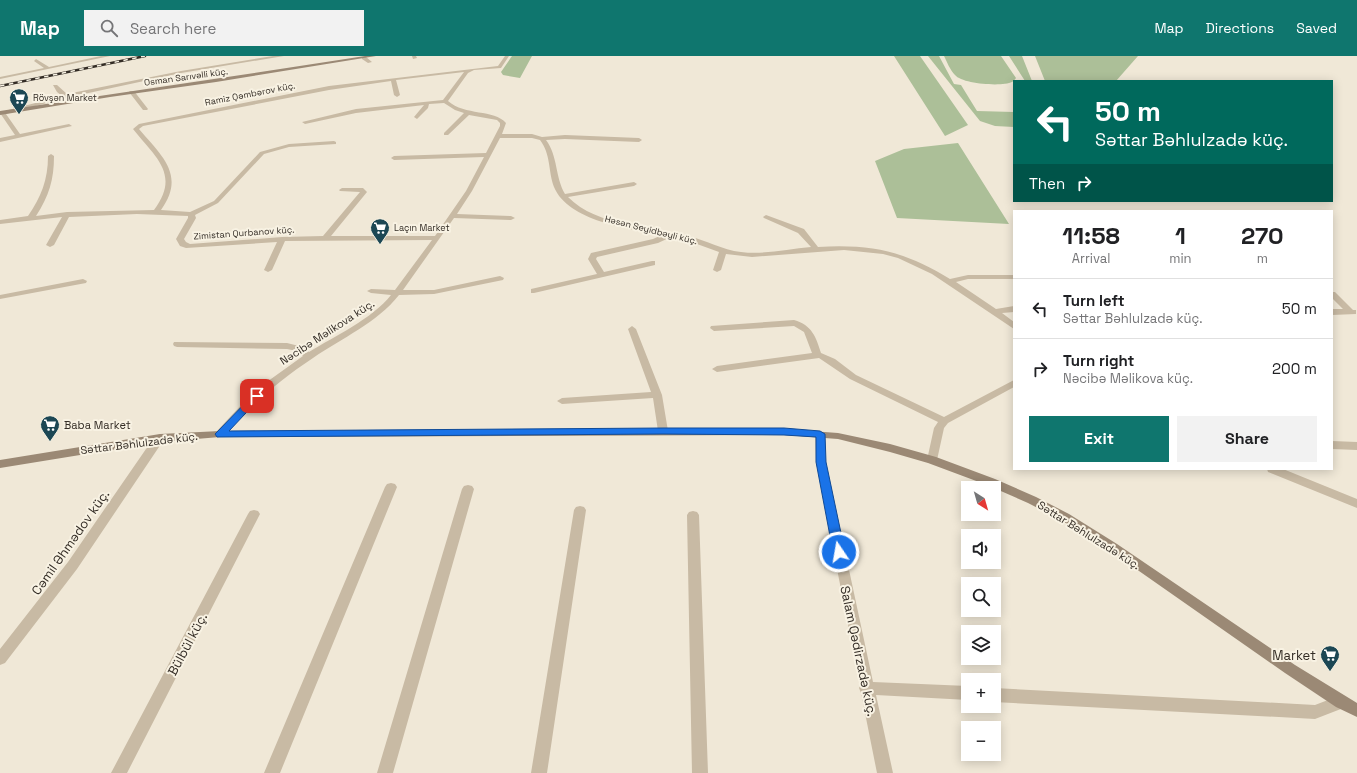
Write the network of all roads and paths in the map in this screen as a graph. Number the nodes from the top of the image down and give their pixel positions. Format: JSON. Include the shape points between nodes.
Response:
{"nodes":[{"id":1,"x":108,"y":56,"type":"edge"},
{"id":2,"x":282,"y":56,"type":"edge"},
{"id":3,"x":374,"y":56,"type":"edge"},
{"id":4,"x":507,"y":56,"type":"edge"},
{"id":5,"x":364,"y":58,"type":"junction"},
{"id":6,"x":36,"y":60,"type":"dead end"},
{"id":7,"x":370,"y":62,"type":"dead end"},
{"id":8,"x":48,"y":68,"type":"junction"},
{"id":9,"x":468,"y":70,"type":"junction"},
{"id":10,"x":0,"y":78,"type":"edge"},
{"id":11,"x":393,"y":79,"type":"junction"},
{"id":12,"x":55,"y":86,"type":"dead end"},
{"id":13,"x":132,"y":92,"type":"junction"},
{"id":14,"x":397,"y":95,"type":"dead end"},
{"id":15,"x":67,"y":96,"type":"junction"},
{"id":16,"x":73,"y":101,"type":"junction"},
{"id":17,"x":445,"y":101,"type":"junction"},
{"id":18,"x":356,"y":103,"type":"dead end"},
{"id":19,"x":427,"y":103,"type":"junction"},
{"id":20,"x":145,"y":109,"type":"dead end"},
{"id":21,"x":366,"y":109,"type":"junction"},
{"id":22,"x":2,"y":113,"type":"edge"},
{"id":23,"x":467,"y":113,"type":"junction"},
{"id":24,"x":417,"y":117,"type":"dead end"},
{"id":25,"x":305,"y":122,"type":"dead end"},
{"id":26,"x":69,"y":126,"type":"dead end"},
{"id":27,"x":51,"y":129,"type":"junction"},
{"id":28,"x":446,"y":134,"type":"dead end"},
{"id":29,"x":18,"y":136,"type":"junction"},
{"id":30,"x":56,"y":136,"type":"dead end"},
{"id":31,"x":498,"y":136,"type":"junction"},
{"id":32,"x":542,"y":139,"type":"junction"},
{"id":33,"x":0,"y":140,"type":"edge"},
{"id":34,"x":639,"y":140,"type":"dead end"},
{"id":35,"x":334,"y":143,"type":"dead end"},
{"id":36,"x":488,"y":155,"type":"junction"},
{"id":37,"x":52,"y":156,"type":"dead end"},
{"id":38,"x":394,"y":158,"type":"dead end"},
{"id":39,"x":634,"y":184,"type":"dead end"},
{"id":40,"x":342,"y":190,"type":"dead end"},
{"id":41,"x":562,"y":196,"type":"junction"},
{"id":42,"x":156,"y":213,"type":"junction"},
{"id":43,"x":67,"y":214,"type":"junction"},
{"id":44,"x":191,"y":214,"type":"junction"},
{"id":45,"x":452,"y":216,"type":"junction"},
{"id":46,"x":31,"y":217,"type":"junction"},
{"id":47,"x":766,"y":217,"type":"dead end"},
{"id":48,"x":511,"y":218,"type":"dead end"},
{"id":49,"x":0,"y":222,"type":"edge"},
{"id":50,"x":668,"y":235,"type":"junction"},
{"id":51,"x":325,"y":238,"type":"junction"},
{"id":52,"x":436,"y":238,"type":"junction"},
{"id":53,"x":282,"y":239,"type":"junction"},
{"id":54,"x":50,"y":245,"type":"dead end"},
{"id":55,"x":816,"y":249,"type":"junction"},
{"id":56,"x":724,"y":251,"type":"junction"},
{"id":57,"x":652,"y":263,"type":"dead end"},
{"id":58,"x":268,"y":270,"type":"dead end"},
{"id":59,"x":717,"y":270,"type":"dead end"},
{"id":60,"x":602,"y":275,"type":"junction"},
{"id":61,"x":1013,"y":276,"type":"edge"},
{"id":62,"x":500,"y":278,"type":"dead end"},
{"id":63,"x":83,"y":281,"type":"dead end"},
{"id":64,"x":947,"y":282,"type":"junction"},
{"id":65,"x":371,"y":291,"type":"dead end"},
{"id":66,"x":534,"y":291,"type":"dead end"},
{"id":67,"x":397,"y":293,"type":"junction"},
{"id":68,"x":1333,"y":295,"type":"edge"},
{"id":69,"x":0,"y":297,"type":"edge"},
{"id":70,"x":1013,"y":309,"type":"edge"},
{"id":71,"x":993,"y":312,"type":"junction"},
{"id":72,"x":1333,"y":312,"type":"edge"},
{"id":73,"x":1354,"y":312,"type":"edge"},
{"id":74,"x":1013,"y":325,"type":"edge"},
{"id":75,"x":714,"y":328,"type":"dead end"},
{"id":76,"x":632,"y":329,"type":"dead end"},
{"id":77,"x":178,"y":344,"type":"dead end"},
{"id":78,"x":817,"y":355,"type":"junction"},
{"id":79,"x":309,"y":356,"type":"junction"},
{"id":80,"x":717,"y":369,"type":"dead end"},
{"id":81,"x":1013,"y":384,"type":"edge"},
{"id":82,"x":657,"y":395,"type":"junction"},
{"id":83,"x":562,"y":401,"type":"dead end"},
{"id":84,"x":944,"y":421,"type":"junction"},
{"id":85,"x":663,"y":431,"type":"junction"},
{"id":86,"x":220,"y":434,"type":"junction"},
{"id":87,"x":820,"y":434,"type":"junction"},
{"id":88,"x":160,"y":438,"type":"junction"},
{"id":89,"x":1333,"y":445,"type":"edge"},
{"id":90,"x":1357,"y":446,"type":"edge"},
{"id":91,"x":932,"y":460,"type":"junction"},
{"id":92,"x":0,"y":464,"type":"edge"},
{"id":93,"x":1274,"y":470,"type":"edge"},
{"id":94,"x":391,"y":487,"type":"dead end"},
{"id":95,"x":468,"y":489,"type":"dead end"},
{"id":96,"x":1357,"y":504,"type":"edge"},
{"id":97,"x":580,"y":510,"type":"dead end"},
{"id":98,"x":254,"y":514,"type":"dead end"},
{"id":99,"x":693,"y":515,"type":"dead end"},
{"id":100,"x":0,"y":659,"type":"edge"},
{"id":101,"x":866,"y":688,"type":"junction"},
{"id":102,"x":961,"y":693,"type":"edge"},
{"id":103,"x":1001,"y":695,"type":"edge"},
{"id":104,"x":1341,"y":702,"type":"junction"},
{"id":105,"x":1357,"y":710,"type":"edge"},
{"id":106,"x":119,"y":773,"type":"edge"},
{"id":107,"x":272,"y":773,"type":"edge"},
{"id":108,"x":386,"y":773,"type":"edge"},
{"id":109,"x":539,"y":773,"type":"edge"},
{"id":110,"x":700,"y":773,"type":"edge"},
{"id":111,"x":885,"y":773,"type":"edge"}],
"edges":[{"from":1,"to":8,"type":"street"},
{"from":2,"to":15,"type":"street","via":[[193,69]]},
{"from":3,"to":5,"type":"street","name":"Osman Sarıvəlli küç."},
{"from":4,"to":9,"type":"street","via":[[498,67]]},
{"from":5,"to":7,"type":"street"},
{"from":5,"to":13,"type":"street","name":"Osman Sarıvəlli küç."},
{"from":6,"to":8,"type":"street"},
{"from":8,"to":10,"type":"street"},
{"from":9,"to":11,"type":"street","name":"Ramiz Qəmbərov küç."},
{"from":9,"to":17,"type":"street"},
{"from":11,"to":14,"type":"street"},
{"from":11,"to":42,"type":"street","name":"Ramiz Qəmbərov küç.","via":[[299,93],[137,127],[169,172],[170,184],[166,197]]},
{"from":12,"to":15,"type":"street"},
{"from":13,"to":16,"type":"street","name":"Osman Sarıvəlli küç."},
{"from":13,"to":20,"type":"street"},
{"from":15,"to":16,"type":"street"},
{"from":15,"to":22,"type":"street"},
{"from":16,"to":22,"type":"street","name":"Osman Sarıvəlli küç."},
{"from":17,"to":19,"type":"street"},
{"from":17,"to":23,"type":"street"},
{"from":18,"to":21,"type":"street"},
{"from":19,"to":21,"type":"street"},
{"from":19,"to":24,"type":"street","via":[[426,108]]},
{"from":21,"to":25,"type":"street"},
{"from":22,"to":29,"type":"street"},
{"from":23,"to":28,"type":"street"},
{"from":23,"to":31,"type":"street","via":[[502,121],[503,126]]},
{"from":26,"to":27,"type":"street"},
{"from":27,"to":29,"type":"street"},
{"from":27,"to":30,"type":"street"},
{"from":29,"to":33,"type":"street"},
{"from":31,"to":32,"type":"street","via":[[532,136]]},
{"from":31,"to":36,"type":"street","name":"Nəcibə Məlikova küç."},
{"from":32,"to":34,"type":"street","via":[[565,137]]},
{"from":32,"to":41,"type":"street","via":[[550,149],[554,179]]},
{"from":35,"to":44,"type":"street","via":[[291,145],[262,153],[216,202]]},
{"from":36,"to":38,"type":"street"},
{"from":36,"to":45,"type":"street","name":"Nəcibə Məlikova küç.","via":[[477,178]]},
{"from":37,"to":46,"type":"street","via":[[50,183],[42,202]]},
{"from":39,"to":41,"type":"street"},
{"from":40,"to":51,"type":"street","via":[[364,192]]},
{"from":41,"to":50,"type":"street","name":"Həsən Seyidbəyli küç.","via":[[570,203],[598,217]]},
{"from":42,"to":43,"type":"street"},
{"from":42,"to":44,"type":"street"},
{"from":43,"to":46,"type":"street"},
{"from":43,"to":54,"type":"street"},
{"from":44,"to":53,"type":"street","name":"Zimistan Qurbanov küç.","via":[[192,218],[180,239],[182,244],[189,246]]},
{"from":45,"to":48,"type":"street"},
{"from":45,"to":52,"type":"street","name":"Nəcibə Məlikova küç."},
{"from":46,"to":49,"type":"street"},
{"from":47,"to":55,"type":"street","via":[[801,231]]},
{"from":50,"to":56,"type":"street","name":"Həsən Seyidbəyli küç.","via":[[701,242]]},
{"from":50,"to":60,"type":"street","via":[[655,241],[594,255],[592,259]]},
{"from":51,"to":52,"type":"street","name":"Zimistan Qurbanov küç."},
{"from":51,"to":53,"type":"street","name":"Zimistan Qurbanov küç."},
{"from":52,"to":67,"type":"street","name":"Nəcibə Məlikova küç."},
{"from":53,"to":58,"type":"street"},
{"from":55,"to":56,"type":"street","name":"Həsən Seyidbəyli küç.","via":[[748,255]]},
{"from":55,"to":64,"type":"street","name":"Həsən Seyidbəyli küç.","via":[[886,252],[924,267]]},
{"from":56,"to":59,"type":"street"},
{"from":57,"to":60,"type":"street"},
{"from":60,"to":66,"type":"street"},
{"from":61,"to":64,"type":"street","via":[[968,277]]},
{"from":62,"to":67,"type":"street","via":[[434,292]]},
{"from":63,"to":69,"type":"street"},
{"from":64,"to":71,"type":"street","name":"Həsən Seyidbəyli küç."},
{"from":65,"to":67,"type":"street"},
{"from":67,"to":79,"type":"street","name":"Nəcibə Məlikova küç.","via":[[376,314]]},
{"from":68,"to":73,"type":"street"},
{"from":70,"to":71,"type":"street"},
{"from":71,"to":74,"type":"street","name":"Həsən Seyidbəyli küç."},
{"from":72,"to":73,"type":"street"},
{"from":75,"to":78,"type":"street","via":[[802,324],[807,328]]},
{"from":76,"to":82,"type":"street"},
{"from":77,"to":79,"type":"street","via":[[287,346],[300,349]]},
{"from":78,"to":80,"type":"street"},
{"from":78,"to":84,"type":"street","via":[[825,357],[854,378]]},
{"from":79,"to":86,"type":"street","name":"Nəcibə Məlikova küç.","via":[[267,386]]},
{"from":81,"to":84,"type":"street"},
{"from":82,"to":83,"type":"street"},
{"from":82,"to":85,"type":"street"},
{"from":84,"to":91,"type":"street","via":[[939,428]]},
{"from":85,"to":86,"type":"street","name":"Səttar Bəhlulzadə küç."},
{"from":85,"to":87,"type":"street","name":"Səttar Bəhlulzadə küç."},
{"from":86,"to":88,"type":"street","name":"Səttar Bəhlulzadə küç."},
{"from":87,"to":91,"type":"street","name":"Səttar Bəhlulzadə küç.","via":[[884,446]]},
{"from":87,"to":101,"type":"street","name":"Salam Qədirzadə küç.","via":[[821,462]]},
{"from":88,"to":92,"type":"street","name":"Səttar Bəhlulzadə küç."},
{"from":88,"to":100,"type":"street","name":"Cəmil Əhmədov küç.","via":[[69,570]]},
{"from":89,"to":90,"type":"street"},
{"from":91,"to":104,"type":"street","name":"Səttar Bəhlulzadə küç.","via":[[998,485],[1065,517]]},
{"from":93,"to":96,"type":"street"},
{"from":94,"to":107,"type":"street"},
{"from":95,"to":108,"type":"street"},
{"from":97,"to":109,"type":"street"},
{"from":98,"to":106,"type":"street","name":"Bülbül küç."},
{"from":99,"to":110,"type":"street"},
{"from":101,"to":102,"type":"street"},
{"from":101,"to":111,"type":"street","name":"Salam Qədirzadə küç."},
{"from":103,"to":104,"type":"street","via":[[1315,712]]},
{"from":104,"to":105,"type":"street","name":"Səttar Bəhlulzadə küç."}]}
